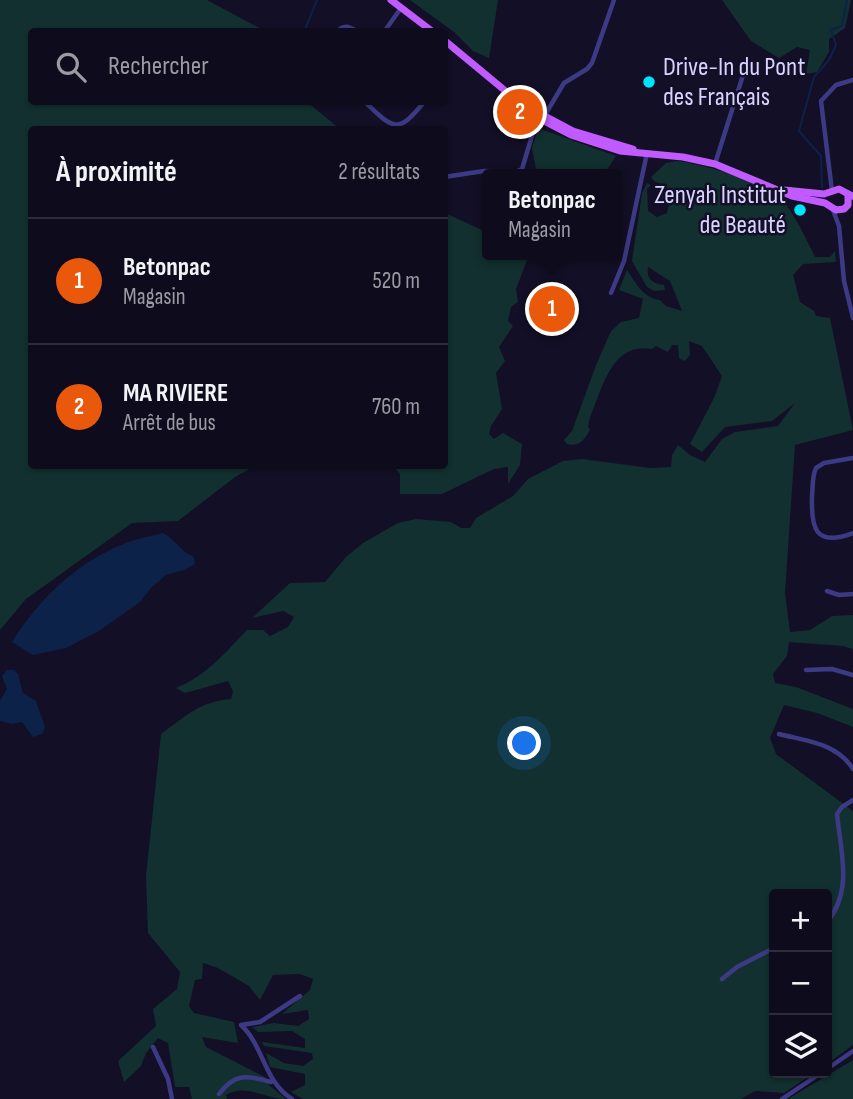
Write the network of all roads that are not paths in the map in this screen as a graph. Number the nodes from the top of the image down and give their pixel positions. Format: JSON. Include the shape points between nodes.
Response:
{"nodes":[{"id":1,"x":391,"y":0,"type":"edge"},
{"id":2,"x":614,"y":0,"type":"edge"},
{"id":3,"x":402,"y":7,"type":"junction"},
{"id":4,"x":387,"y":28,"type":"edge"},
{"id":5,"x":428,"y":28,"type":"edge"},
{"id":6,"x":448,"y":43,"type":"edge"},
{"id":7,"x":744,"y":72,"type":"dead end"},
{"id":8,"x":853,"y":80,"type":"edge"},
{"id":9,"x":369,"y":105,"type":"edge"},
{"id":10,"x":421,"y":105,"type":"edge"},
{"id":11,"x":542,"y":118,"type":"junction"},
{"id":12,"x":647,"y":153,"type":"junction"},
{"id":13,"x":715,"y":164,"type":"junction"},
{"id":14,"x":522,"y":169,"type":"edge"},
{"id":15,"x":482,"y":171,"type":"edge"},
{"id":16,"x":830,"y":175,"type":"junction"},
{"id":17,"x":448,"y":176,"type":"edge"},
{"id":18,"x":771,"y":187,"type":"junction"},
{"id":19,"x":831,"y":192,"type":"junction"},
{"id":20,"x":848,"y":193,"type":"edge"},
{"id":21,"x":848,"y":206,"type":"edge"},
{"id":22,"x":831,"y":207,"type":"junction"},
{"id":23,"x":839,"y":226,"type":"junction"},
{"id":24,"x":611,"y":293,"type":"dead end"},
{"id":25,"x":853,"y":318,"type":"edge"},
{"id":26,"x":853,"y":458,"type":"edge"},
{"id":27,"x":853,"y":533,"type":"edge"},
{"id":28,"x":827,"y":591,"type":"dead end"},
{"id":29,"x":853,"y":594,"type":"edge"},
{"id":30,"x":806,"y":670,"type":"dead end"},
{"id":31,"x":853,"y":675,"type":"edge"},
{"id":32,"x":779,"y":734,"type":"dead end"},
{"id":33,"x":853,"y":769,"type":"edge"},
{"id":34,"x":853,"y":800,"type":"edge"},
{"id":35,"x":832,"y":915,"type":"edge"},
{"id":36,"x":769,"y":951,"type":"edge"},
{"id":37,"x":722,"y":979,"type":"dead end"},
{"id":38,"x":300,"y":996,"type":"dead end"},
{"id":39,"x":153,"y":1047,"type":"dead end"},
{"id":40,"x":853,"y":1051,"type":"edge"},
{"id":41,"x":832,"y":1066,"type":"edge"},
{"id":42,"x":814,"y":1078,"type":"edge"},
{"id":43,"x":272,"y":1082,"type":"junction"},
{"id":44,"x":219,"y":1094,"type":"dead end"},
{"id":45,"x":172,"y":1099,"type":"edge"},
{"id":46,"x":292,"y":1099,"type":"edge"},
{"id":47,"x":782,"y":1099,"type":"edge"}],
"edges":[{"from":1,"to":3,"type":"main road"},
{"from":2,"to":11,"type":"street","via":[[592,63],[564,83]]},
{"from":3,"to":4,"type":"street"},
{"from":3,"to":5,"type":"main road"},
{"from":6,"to":11,"type":"main road"},
{"from":7,"to":13,"type":"street"},
{"from":8,"to":16,"type":"street","via":[[836,85],[821,101]]},
{"from":9,"to":10,"type":"street","via":[[397,125],[406,123]]},
{"from":11,"to":12,"type":"main road","via":[[604,147]]},
{"from":11,"to":14,"type":"street"},
{"from":12,"to":13,"type":"main road"},
{"from":12,"to":24,"type":"street","via":[[624,261]]},
{"from":13,"to":18,"type":"main road"},
{"from":15,"to":17,"type":"street"},
{"from":16,"to":19,"type":"street"},
{"from":16,"to":20,"type":"street"},
{"from":18,"to":19,"type":"main road"},
{"from":18,"to":22,"type":"main road"},
{"from":19,"to":20,"type":"main road"},
{"from":19,"to":22,"type":"main road","via":[[827,200]]},
{"from":20,"to":21,"type":"main road"},
{"from":21,"to":22,"type":"main road"},
{"from":21,"to":23,"type":"street"},
{"from":22,"to":23,"type":"street"},
{"from":23,"to":25,"type":"street"},
{"from":26,"to":27,"type":"street","via":[[816,468],[811,520],[827,537]]},
{"from":28,"to":29,"type":"street"},
{"from":30,"to":31,"type":"street","via":[[832,669]]},
{"from":32,"to":33,"type":"street","via":[[836,751]]},
{"from":34,"to":35,"type":"street","via":[[837,814],[848,880],[843,900]]},
{"from":36,"to":37,"type":"street"},
{"from":38,"to":43,"type":"street","via":[[260,1022],[241,1025],[249,1031]]},
{"from":39,"to":45,"type":"street"},
{"from":40,"to":41,"type":"street"},
{"from":42,"to":47,"type":"street"},
{"from":43,"to":44,"type":"street","via":[[244,1076],[232,1080]]},
{"from":43,"to":46,"type":"street"}]}
